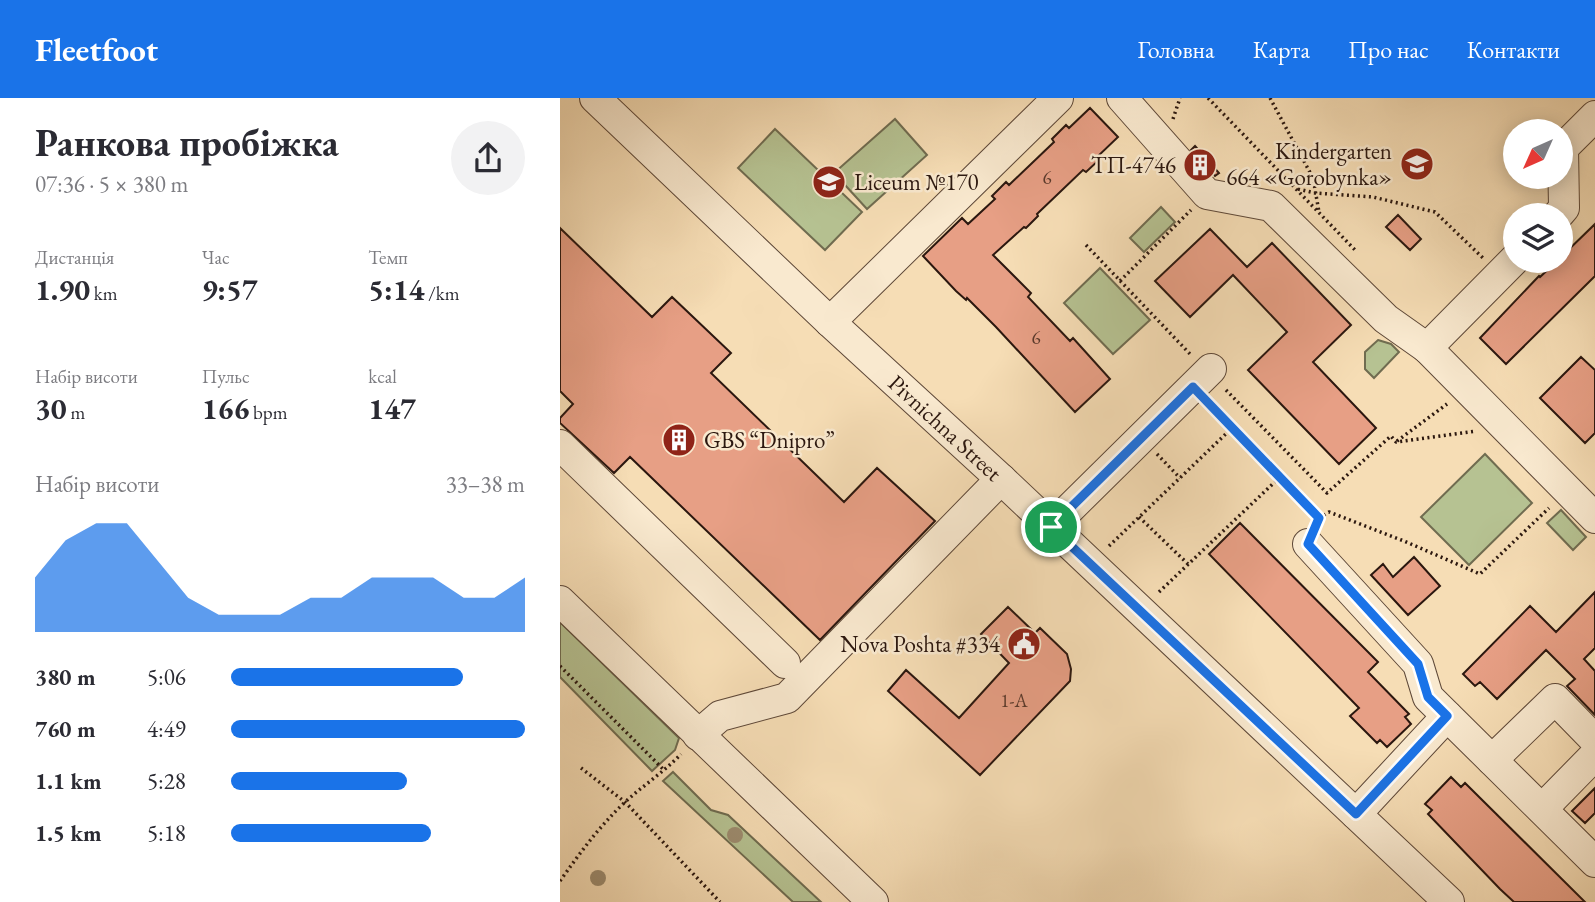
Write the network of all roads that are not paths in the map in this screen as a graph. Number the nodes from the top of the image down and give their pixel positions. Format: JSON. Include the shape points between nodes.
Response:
{"nodes":[{"id":1,"x":595,"y":98,"type":"edge"},
{"id":2,"x":1058,"y":98,"type":"edge"},
{"id":3,"x":1122,"y":98,"type":"edge"},
{"id":4,"x":1595,"y":116,"type":"edge"},
{"id":5,"x":1564,"y":203,"type":"edge"},
{"id":6,"x":1503,"y":270,"type":"edge"},
{"id":7,"x":830,"y":322,"type":"junction"},
{"id":8,"x":1427,"y":348,"type":"junction"},
{"id":9,"x":1202,"y":378,"type":"road end"},
{"id":10,"x":560,"y":445,"type":"edge"},
{"id":11,"x":1001,"y":479,"type":"junction"},
{"id":12,"x":1595,"y":518,"type":"edge"},
{"id":13,"x":1051,"y":527,"type":"junction"},
{"id":14,"x":1313,"y":531,"type":"road end"},
{"id":15,"x":560,"y":601,"type":"edge"},
{"id":16,"x":785,"y":663,"type":"dead end"},
{"id":17,"x":1447,"y":716,"type":"junction"},
{"id":18,"x":698,"y":735,"type":"junction"},
{"id":19,"x":1595,"y":740,"type":"edge"},
{"id":20,"x":1595,"y":755,"type":"edge"},
{"id":21,"x":1492,"y":760,"type":"junction"},
{"id":22,"x":1542,"y":809,"type":"junction"},
{"id":23,"x":1356,"y":814,"type":"junction"},
{"id":24,"x":1595,"y":862,"type":"edge"},
{"id":25,"x":873,"y":902,"type":"edge"},
{"id":26,"x":1449,"y":902,"type":"edge"}],
"edges":[{"from":1,"to":7,"type":"street","name":"Pivnichna Street"},
{"from":2,"to":7,"type":"street"},
{"from":3,"to":8,"type":"street","via":[[1207,194],[1271,206],[1310,225],[1386,319]]},
{"from":4,"to":5,"type":"street","via":[[1563,148]]},
{"from":6,"to":8,"type":"street"},
{"from":7,"to":11,"type":"street","name":"Pivnichna Street"},
{"from":8,"to":12,"type":"street"},
{"from":9,"to":13,"type":"street"},
{"from":10,"to":16,"type":"street"},
{"from":11,"to":13,"type":"street","name":"Pivnichna Street"},
{"from":11,"to":18,"type":"street","via":[[787,698],[720,716]]},
{"from":13,"to":23,"type":"street","name":"Pivnichna Street"},
{"from":14,"to":17,"type":"street","via":[[1418,664],[1428,697]]},
{"from":15,"to":18,"type":"street"},
{"from":17,"to":21,"type":"street"},
{"from":17,"to":23,"type":"street"},
{"from":18,"to":25,"type":"street"},
{"from":19,"to":21,"type":"street","via":[[1555,699]]},
{"from":20,"to":22,"type":"street"},
{"from":21,"to":22,"type":"street"},
{"from":22,"to":24,"type":"street"},
{"from":23,"to":26,"type":"street","name":"Pivnichna Street"}]}
